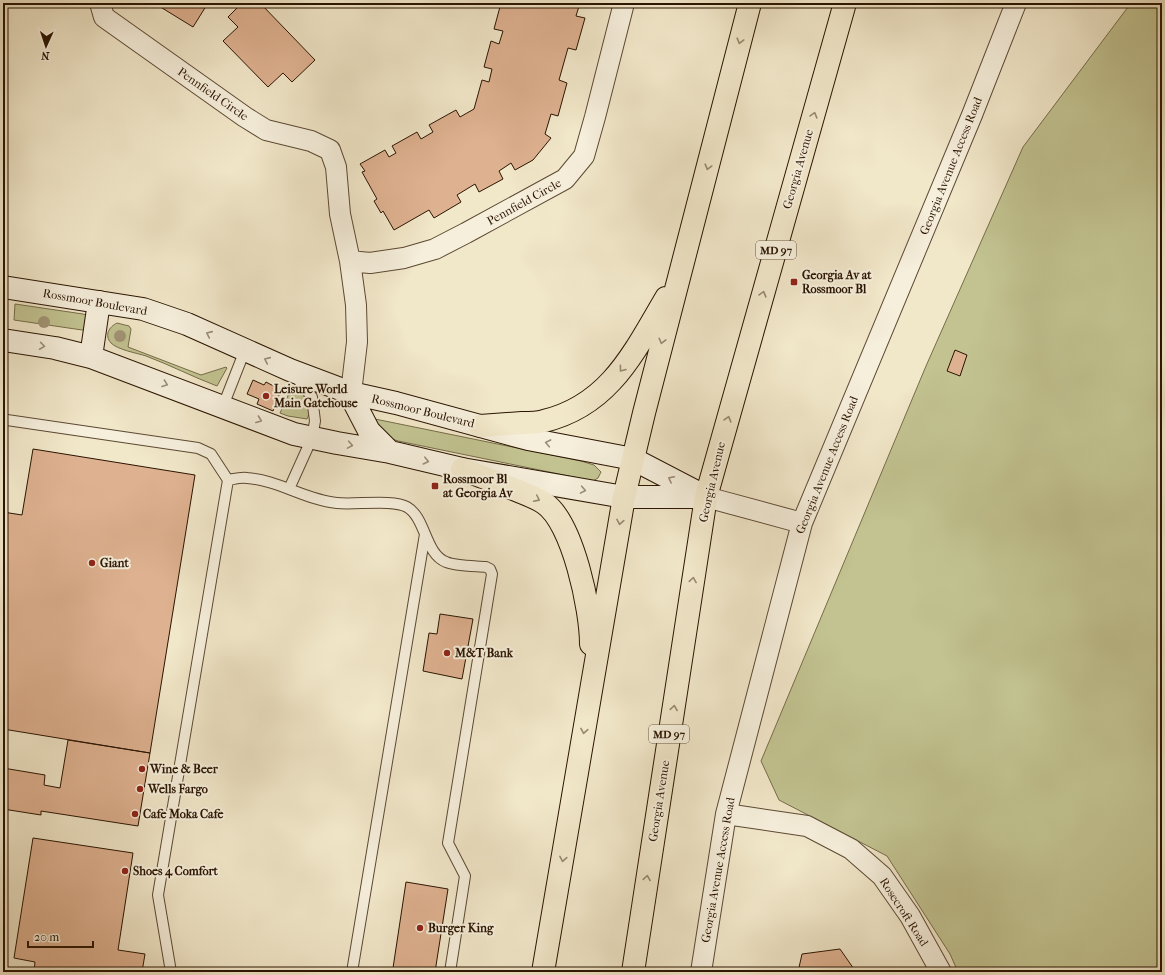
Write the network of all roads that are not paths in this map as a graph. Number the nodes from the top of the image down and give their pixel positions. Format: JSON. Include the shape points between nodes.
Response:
{"nodes":[{"id":1,"x":100,"y":3,"type":"edge"},
{"id":2,"x":624,"y":3,"type":"edge"},
{"id":3,"x":750,"y":3,"type":"edge"},
{"id":4,"x":845,"y":3,"type":"edge"},
{"id":5,"x":1016,"y":3,"type":"edge"},
{"id":6,"x":350,"y":261,"type":"junction"},
{"id":7,"x":679,"y":276,"type":"junction"},
{"id":8,"x":6,"y":285,"type":"edge"},
{"id":9,"x":99,"y":302,"type":"junction"},
{"id":10,"x":4,"y":341,"type":"edge"},
{"id":11,"x":245,"y":350,"type":"junction"},
{"id":12,"x":91,"y":357,"type":"junction"},
{"id":13,"x":290,"y":370,"type":"junction"},
{"id":14,"x":352,"y":393,"type":"junction"},
{"id":15,"x":223,"y":406,"type":"junction"},
{"id":16,"x":3,"y":422,"type":"edge"},
{"id":17,"x":480,"y":426,"type":"junction"},
{"id":18,"x":312,"y":438,"type":"junction"},
{"id":19,"x":390,"y":452,"type":"junction"},
{"id":20,"x":633,"y":459,"type":"junction"},
{"id":21,"x":462,"y":469,"type":"junction"},
{"id":22,"x":228,"y":480,"type":"junction"},
{"id":23,"x":290,"y":489,"type":"junction"},
{"id":24,"x":706,"y":497,"type":"junction"},
{"id":25,"x":624,"y":498,"type":"junction"},
{"id":26,"x":802,"y":523,"type":"junction"},
{"id":27,"x":425,"y":534,"type":"junction"},
{"id":28,"x":591,"y":692,"type":"junction"},
{"id":29,"x":726,"y":814,"type":"junction"},
{"id":30,"x":644,"y":900,"type":"junction"},
{"id":31,"x":171,"y":972,"type":"edge"},
{"id":32,"x":352,"y":972,"type":"edge"},
{"id":33,"x":450,"y":972,"type":"edge"},
{"id":34,"x":543,"y":972,"type":"edge"},
{"id":35,"x":627,"y":972,"type":"edge"},
{"id":36,"x":633,"y":972,"type":"edge"},
{"id":37,"x":701,"y":972,"type":"edge"},
{"id":38,"x":941,"y":972,"type":"edge"}],
"edges":[{"from":1,"to":6,"type":"street","name":"Pennfield Circle","via":[[104,17],[266,130],[311,141],[330,150],[336,167],[340,214]]},
{"from":2,"to":6,"type":"street","name":"Pennfield Circle","via":[[584,156],[564,179],[435,249],[404,258],[370,263]]},
{"from":3,"to":7,"type":"main road","one_way":true},
{"from":24,"to":4,"type":"main road","name":"Georgia Avenue","number":"MD 97","one_way":true},
{"from":5,"to":26,"type":"street","name":"Georgia Avenue Access Road"},
{"from":6,"to":14,"type":"street","name":"Pennfield Circle","via":[[356,305],[357,342]]},
{"from":7,"to":17,"type":"main road","one_way":true,"via":[[622,370],[593,399],[567,414],[542,422]]},
{"from":7,"to":20,"type":"main road","one_way":true},
{"from":8,"to":9,"type":"street","name":"Rossmoor Boulevard"},
{"from":11,"to":9,"type":"street","name":"Rossmoor Boulevard","one_way":true,"via":[[187,324],[143,309]]},
{"from":9,"to":12,"type":"street"},
{"from":10,"to":12,"type":"street","name":"Rossmoor Boulevard","one_way":true,"via":[[55,348]]},
{"from":13,"to":11,"type":"street","name":"Rossmoor Boulevard","one_way":true},
{"from":11,"to":15,"type":"lane"},
{"from":12,"to":15,"type":"street","name":"Rossmoor Boulevard","one_way":true},
{"from":13,"to":14,"type":"street","name":"Rossmoor Boulevard"},
{"from":13,"to":18,"type":"lane","via":[[312,397],[315,421]]},
{"from":14,"to":17,"type":"street","name":"Rossmoor Boulevard"},
{"from":14,"to":19,"type":"street","via":[[369,431]]},
{"from":15,"to":18,"type":"street","name":"Rossmoor Boulevard","one_way":true,"via":[[294,434]]},
{"from":16,"to":22,"type":"lane","via":[[7,420],[198,448],[211,454]]},
{"from":20,"to":17,"type":"street","name":"Rossmoor Boulevard","one_way":true,"via":[[528,439]]},
{"from":18,"to":19,"type":"street","name":"Rossmoor Boulevard","one_way":true},
{"from":18,"to":23,"type":"lane"},
{"from":19,"to":21,"type":"street","name":"Rossmoor Boulevard","one_way":true},
{"from":24,"to":20,"type":"street","name":"Rossmoor Boulevard","one_way":true},
{"from":20,"to":25,"type":"main road"},
{"from":21,"to":25,"type":"street","name":"Rossmoor Boulevard","one_way":true},
{"from":21,"to":28,"type":"main road","one_way":true,"via":[[544,503],[555,513],[569,542],[587,604],[591,633]]},
{"from":22,"to":23,"type":"lane","via":[[260,480]]},
{"from":22,"to":31,"type":"lane","via":[[158,895]]},
{"from":23,"to":27,"type":"lane","via":[[335,503],[405,506],[412,510]]},
{"from":24,"to":25,"type":"street","name":"Rossmoor Boulevard"},
{"from":24,"to":26,"type":"street","name":"Rossmoor Boulevard"},
{"from":30,"to":24,"type":"main road","name":"Georgia Avenue","number":"MD 97","one_way":true},
{"from":25,"to":28,"type":"main road","one_way":true},
{"from":26,"to":29,"type":"street","name":"Georgia Avenue Access Road"},
{"from":27,"to":32,"type":"lane"},
{"from":27,"to":33,"type":"lane","via":[[437,557],[447,563],[486,567],[492,574],[448,843],[465,876]]},
{"from":28,"to":34,"type":"main road","one_way":true},
{"from":29,"to":37,"type":"street","name":"Georgia Avenue Access Road"},
{"from":29,"to":38,"type":"street","name":"Rosecroft Road","via":[[807,826],[851,850],[882,876],[910,916]]},
{"from":30,"to":35,"type":"main road"},
{"from":30,"to":36,"type":"main road","name":"Georgia Avenue","number":"MD 97"}]}
